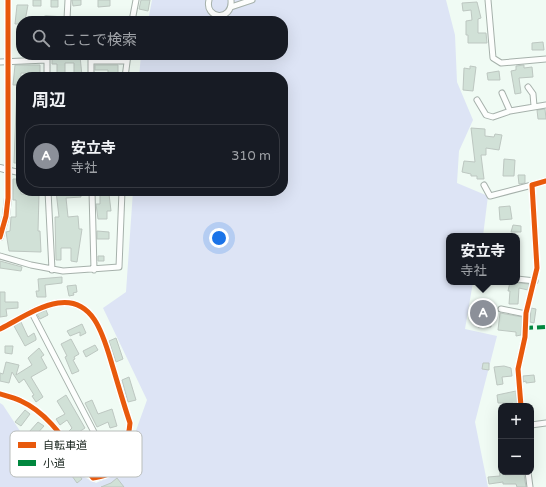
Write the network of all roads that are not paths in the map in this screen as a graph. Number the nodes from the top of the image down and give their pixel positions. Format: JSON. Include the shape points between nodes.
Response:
{"nodes":[{"id":1,"x":8,"y":0,"type":"edge"},
{"id":2,"x":68,"y":0,"type":"edge"},
{"id":3,"x":136,"y":0,"type":"edge"},
{"id":4,"x":209,"y":0,"type":"edge"},
{"id":5,"x":231,"y":0,"type":"edge"},
{"id":6,"x":252,"y":0,"type":"edge"},
{"id":7,"x":488,"y":0,"type":"edge"},
{"id":8,"x":231,"y":7,"type":"junction"},
{"id":9,"x":68,"y":16,"type":"edge"},
{"id":10,"x":133,"y":16,"type":"edge"},
{"id":11,"x":546,"y":59,"type":"edge"},
{"id":12,"x":21,"y":60,"type":"edge"},
{"id":13,"x":47,"y":60,"type":"edge"},
{"id":14,"x":103,"y":60,"type":"edge"},
{"id":15,"x":127,"y":60,"type":"edge"},
{"id":16,"x":8,"y":61,"type":"junction"},
{"id":17,"x":91,"y":61,"type":"joint"},
{"id":18,"x":0,"y":62,"type":"edge"},
{"id":19,"x":47,"y":72,"type":"edge"},
{"id":20,"x":91,"y":72,"type":"edge"},
{"id":21,"x":126,"y":72,"type":"edge"},
{"id":22,"x":528,"y":87,"type":"dead end"},
{"id":23,"x":502,"y":93,"type":"dead end"},
{"id":24,"x":477,"y":100,"type":"dead end"},
{"id":25,"x":546,"y":105,"type":"edge"},
{"id":26,"x":534,"y":106,"type":"junction"},
{"id":27,"x":510,"y":111,"type":"junction"},
{"id":28,"x":0,"y":168,"type":"edge"},
{"id":29,"x":8,"y":170,"type":"junction"},
{"id":30,"x":16,"y":172,"type":"edge"},
{"id":31,"x":546,"y":180,"type":"edge"},
{"id":32,"x":484,"y":185,"type":"dead end"},
{"id":33,"x":532,"y":186,"type":"junction"},
{"id":34,"x":48,"y":196,"type":"edge"},
{"id":35,"x":92,"y":196,"type":"edge"},
{"id":36,"x":122,"y":196,"type":"edge"},
{"id":37,"x":0,"y":237,"type":"edge"},
{"id":38,"x":0,"y":256,"type":"edge"},
{"id":39,"x":52,"y":270,"type":"junction"},
{"id":40,"x":94,"y":270,"type":"junction"},
{"id":41,"x":520,"y":279,"type":"edge"},
{"id":42,"x":535,"y":281,"type":"junction"},
{"id":43,"x":501,"y":309,"type":"dead end"},
{"id":44,"x":32,"y":313,"type":"junction"},
{"id":45,"x":526,"y":314,"type":"junction"},
{"id":46,"x":0,"y":329,"type":"edge"},
{"id":47,"x":0,"y":394,"type":"edge"},
{"id":48,"x":521,"y":403,"type":"edge"},
{"id":49,"x":546,"y":423,"type":"edge"},
{"id":50,"x":534,"y":425,"type":"edge"},
{"id":51,"x":57,"y":431,"type":"edge"},
{"id":52,"x":93,"y":431,"type":"edge"},
{"id":53,"x":129,"y":431,"type":"edge"},
{"id":54,"x":528,"y":475,"type":"edge"},
{"id":55,"x":530,"y":487,"type":"edge"}],
"edges":[{"from":1,"to":16,"type":"street"},
{"from":2,"to":9,"type":"street"},
{"from":3,"to":10,"type":"street"},
{"from":4,"to":8,"type":"street","via":[[210,11],[215,15],[222,16],[228,13]]},
{"from":5,"to":8,"type":"street"},
{"from":6,"to":8,"type":"street"},
{"from":7,"to":11,"type":"street","via":[[493,58],[501,63]]},
{"from":12,"to":16,"type":"street"},
{"from":13,"to":19,"type":"street"},
{"from":14,"to":17,"type":"street"},
{"from":15,"to":21,"type":"street"},
{"from":16,"to":18,"type":"street"},
{"from":16,"to":29,"type":"street"},
{"from":17,"to":20,"type":"street"},
{"from":22,"to":26,"type":"street","via":[[533,94]]},
{"from":23,"to":27,"type":"street"},
{"from":24,"to":27,"type":"street","via":[[486,115],[493,117]]},
{"from":25,"to":26,"type":"street"},
{"from":26,"to":27,"type":"street"},
{"from":28,"to":29,"type":"street"},
{"from":29,"to":30,"type":"street"},
{"from":29,"to":37,"type":"street","via":[[8,205]]},
{"from":31,"to":33,"type":"street"},
{"from":32,"to":33,"type":"street","via":[[490,196]]},
{"from":33,"to":42,"type":"street","via":[[536,238]]},
{"from":34,"to":39,"type":"street"},
{"from":35,"to":40,"type":"street"},
{"from":36,"to":40,"type":"street","via":[[119,267]]},
{"from":38,"to":39,"type":"street"},
{"from":39,"to":40,"type":"street"},
{"from":41,"to":42,"type":"street"},
{"from":42,"to":45,"type":"street"},
{"from":43,"to":45,"type":"street"},
{"from":44,"to":46,"type":"street"},
{"from":44,"to":52,"type":"street"},
{"from":44,"to":53,"type":"street","via":[[43,307],[70,303],[80,306],[90,314],[101,328],[130,423]]},
{"from":45,"to":48,"type":"street","via":[[525,337],[518,369]]},
{"from":47,"to":51,"type":"street","via":[[21,400],[37,410]]},
{"from":49,"to":50,"type":"street"},
{"from":54,"to":55,"type":"street"}]}
